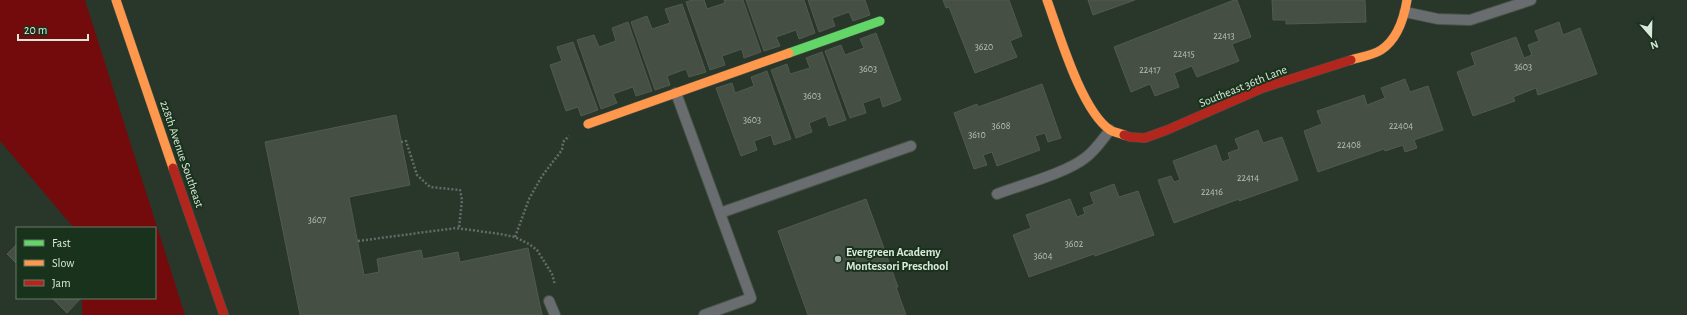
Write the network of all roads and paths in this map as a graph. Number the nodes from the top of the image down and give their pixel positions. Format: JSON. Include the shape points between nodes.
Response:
{"nodes":[{"id":1,"x":116,"y":0,"type":"edge"},
{"id":2,"x":1047,"y":0,"type":"edge"},
{"id":3,"x":1407,"y":0,"type":"edge"},
{"id":4,"x":1531,"y":0,"type":"edge"},
{"id":5,"x":1405,"y":12,"type":"junction"},
{"id":6,"x":880,"y":21,"type":"dead end"},
{"id":7,"x":676,"y":93,"type":"junction"},
{"id":8,"x":588,"y":124,"type":"joint"},
{"id":9,"x":1110,"y":130,"type":"junction"},
{"id":10,"x":401,"y":142,"type":"dead end"},
{"id":11,"x":911,"y":146,"type":"dead end"},
{"id":12,"x":997,"y":194,"type":"dead end"},
{"id":13,"x":720,"y":213,"type":"junction"},
{"id":14,"x":459,"y":228,"type":"junction"},
{"id":15,"x":515,"y":237,"type":"junction"},
{"id":16,"x":358,"y":241,"type":"dead end"},
{"id":17,"x":549,"y":301,"type":"joint"},
{"id":18,"x":224,"y":315,"type":"edge"},
{"id":19,"x":555,"y":315,"type":"edge"},
{"id":20,"x":704,"y":315,"type":"edge"}],
"edges":[{"from":1,"to":18,"type":"street","name":"228th Avenue Southeast"},
{"from":2,"to":9,"type":"street","via":[[1078,83],[1094,114]]},
{"from":3,"to":5,"type":"street"},
{"from":4,"to":5,"type":"lane","via":[[1470,20],[1438,19]]},
{"from":5,"to":9,"type":"street","name":"Southeast 36th Lane","via":[[1400,29],[1381,50],[1263,88],[1145,138],[1130,137]]},
{"from":6,"to":7,"type":"street"},
{"from":7,"to":8,"type":"street"},
{"from":7,"to":13,"type":"lane"},
{"from":8,"to":15,"type":"path","via":[[563,142],[562,150],[542,176],[529,199]]},
{"from":9,"to":12,"type":"lane","via":[[1085,158],[1062,170]]},
{"from":10,"to":14,"type":"path","via":[[406,141],[417,175],[430,187],[460,190],[462,200]]},
{"from":11,"to":13,"type":"lane"},
{"from":13,"to":20,"type":"lane","via":[[751,298]]},
{"from":14,"to":15,"type":"path"},
{"from":14,"to":16,"type":"path"},
{"from":15,"to":17,"type":"path","via":[[537,250],[552,274],[555,286]]},
{"from":17,"to":19,"type":"lane"}]}
